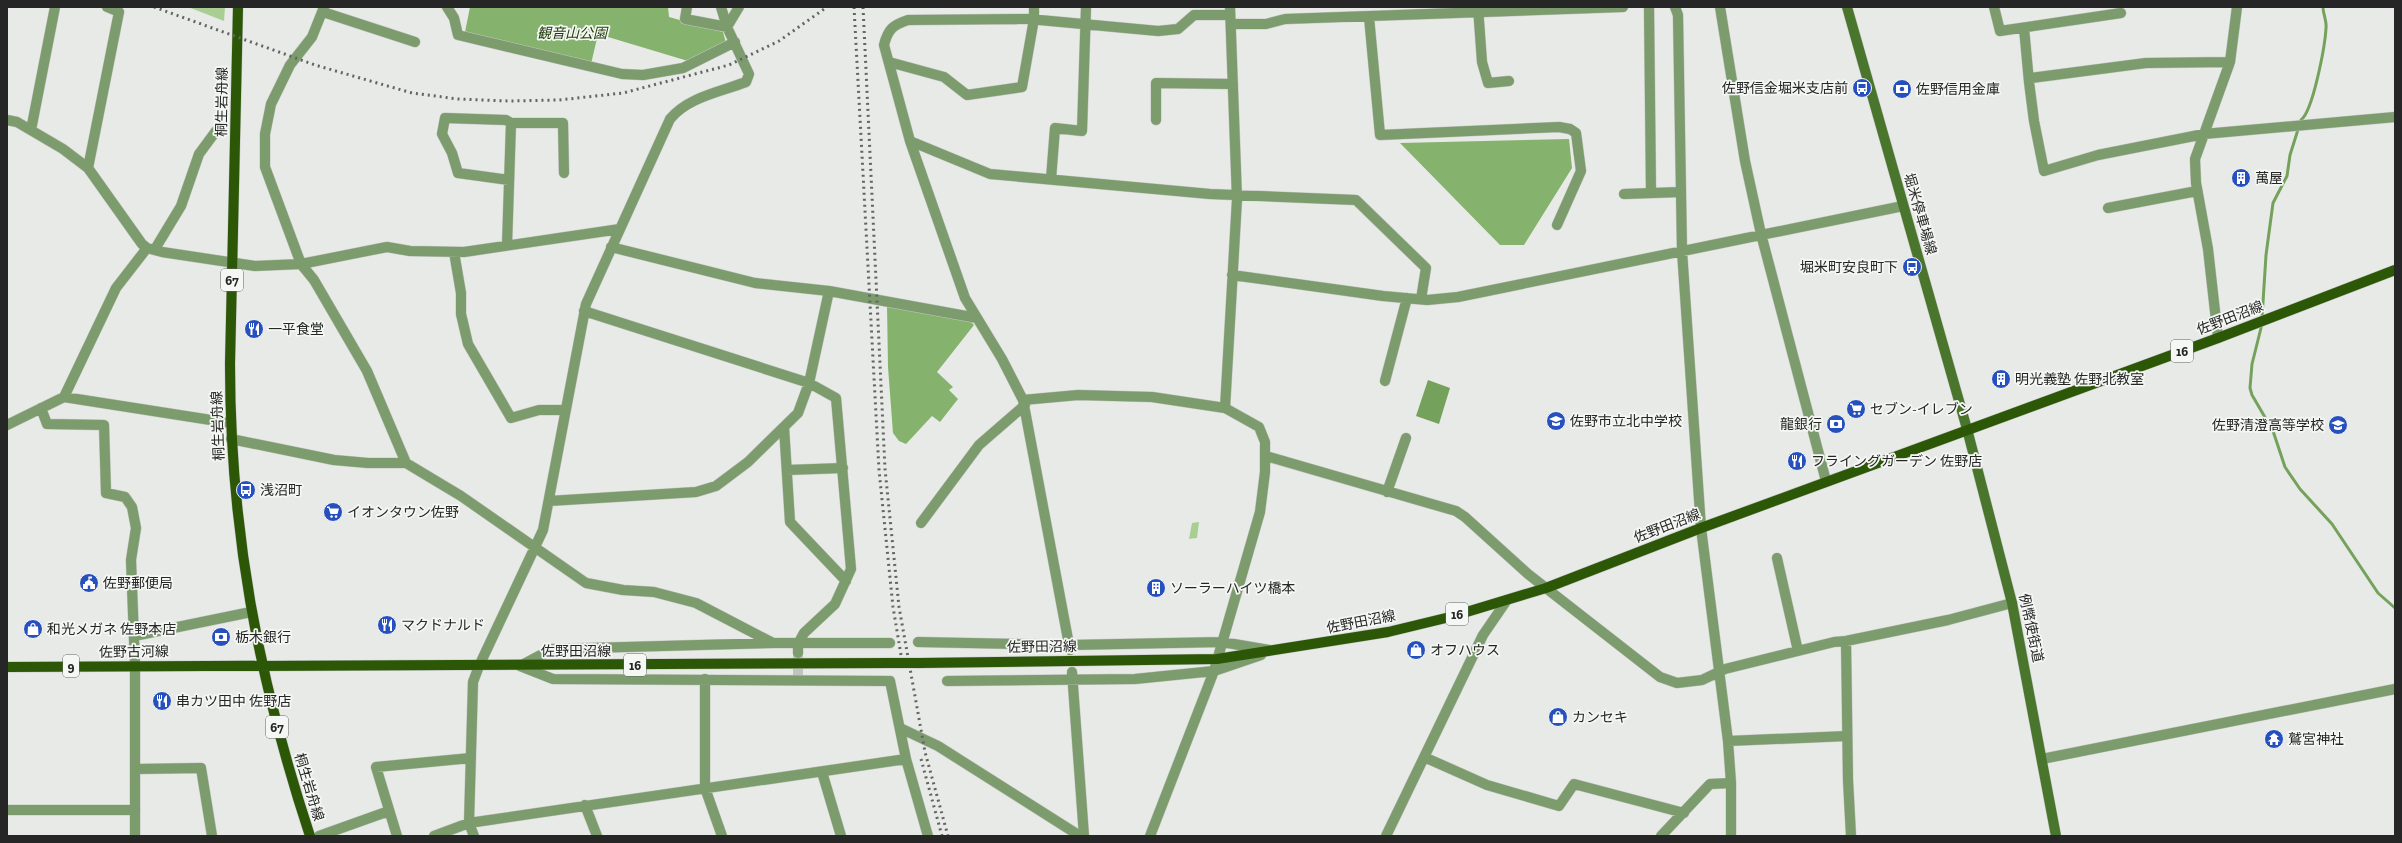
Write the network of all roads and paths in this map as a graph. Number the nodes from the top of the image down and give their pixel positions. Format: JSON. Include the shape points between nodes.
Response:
{"nodes":[{"id":1,"x":55,"y":7,"type":"edge"},
{"id":2,"x":107,"y":7,"type":"edge"},
{"id":3,"x":238,"y":7,"type":"edge"},
{"id":4,"x":446,"y":7,"type":"edge"},
{"id":5,"x":687,"y":7,"type":"edge"},
{"id":6,"x":721,"y":7,"type":"edge"},
{"id":7,"x":739,"y":7,"type":"edge"},
{"id":8,"x":1034,"y":7,"type":"edge"},
{"id":9,"x":1086,"y":7,"type":"edge"},
{"id":10,"x":1623,"y":7,"type":"edge"},
{"id":11,"x":1650,"y":7,"type":"edge"},
{"id":12,"x":1675,"y":7,"type":"edge"},
{"id":13,"x":1720,"y":7,"type":"edge"},
{"id":14,"x":1847,"y":7,"type":"edge"},
{"id":15,"x":1994,"y":7,"type":"edge"},
{"id":16,"x":2237,"y":7,"type":"edge"},
{"id":17,"x":1479,"y":9,"type":"edge"},
{"id":18,"x":323,"y":10,"type":"edge"},
{"id":19,"x":2121,"y":13,"type":"dead end"},
{"id":20,"x":1231,"y":16,"type":"edge"},
{"id":21,"x":1369,"y":17,"type":"junction"},
{"id":22,"x":1034,"y":19,"type":"junction"},
{"id":23,"x":1085,"y":25,"type":"junction"},
{"id":24,"x":727,"y":27,"type":"junction"},
{"id":25,"x":2024,"y":28,"type":"junction"},
{"id":26,"x":415,"y":42,"type":"dead end"},
{"id":27,"x":735,"y":42,"type":"junction"},
{"id":28,"x":889,"y":62,"type":"junction"},
{"id":29,"x":2230,"y":62,"type":"junction"},
{"id":30,"x":1509,"y":81,"type":"dead end"},
{"id":31,"x":2029,"y":82,"type":"junction"},
{"id":32,"x":1233,"y":84,"type":"junction"},
{"id":33,"x":2395,"y":117,"type":"edge"},
{"id":34,"x":7,"y":120,"type":"edge"},
{"id":35,"x":1156,"y":120,"type":"dead end"},
{"id":36,"x":511,"y":123,"type":"junction"},
{"id":37,"x":31,"y":130,"type":"junction"},
{"id":38,"x":216,"y":131,"type":"dead end"},
{"id":39,"x":2204,"y":134,"type":"junction"},
{"id":40,"x":910,"y":141,"type":"junction"},
{"id":41,"x":88,"y":168,"type":"junction"},
{"id":42,"x":564,"y":173,"type":"dead end"},
{"id":43,"x":1051,"y":179,"type":"junction"},
{"id":44,"x":509,"y":180,"type":"junction"},
{"id":45,"x":2197,"y":191,"type":"junction"},
{"id":46,"x":1681,"y":192,"type":"junction"},
{"id":47,"x":1651,"y":193,"type":"junction"},
{"id":48,"x":1624,"y":194,"type":"dead end"},
{"id":49,"x":1237,"y":195,"type":"junction"},
{"id":50,"x":1903,"y":206,"type":"junction"},
{"id":51,"x":2108,"y":208,"type":"dead end"},
{"id":52,"x":1557,"y":225,"type":"dead end"},
{"id":53,"x":620,"y":229,"type":"junction"},
{"id":54,"x":1761,"y":234,"type":"junction"},
{"id":55,"x":507,"y":245,"type":"junction"},
{"id":56,"x":611,"y":247,"type":"junction"},
{"id":57,"x":151,"y":248,"type":"junction"},
{"id":58,"x":1682,"y":251,"type":"junction"},
{"id":59,"x":454,"y":252,"type":"junction"},
{"id":60,"x":232,"y":263,"type":"junction"},
{"id":61,"x":301,"y":264,"type":"junction"},
{"id":62,"x":2395,"y":270,"type":"edge"},
{"id":63,"x":1232,"y":274,"type":"junction"},
{"id":64,"x":829,"y":291,"type":"junction"},
{"id":65,"x":1407,"y":298,"type":"junction"},
{"id":66,"x":1421,"y":299,"type":"junction"},
{"id":67,"x":584,"y":311,"type":"junction"},
{"id":68,"x":977,"y":318,"type":"junction"},
{"id":69,"x":2218,"y":338,"type":"junction"},
{"id":70,"x":1385,"y":381,"type":"dead end"},
{"id":71,"x":809,"y":383,"type":"junction"},
{"id":72,"x":64,"y":397,"type":"junction"},
{"id":73,"x":1024,"y":402,"type":"junction"},
{"id":74,"x":41,"y":408,"type":"junction"},
{"id":75,"x":1226,"y":408,"type":"junction"},
{"id":76,"x":565,"y":410,"type":"junction"},
{"id":77,"x":230,"y":423,"type":"junction"},
{"id":78,"x":7,"y":425,"type":"edge"},
{"id":79,"x":784,"y":427,"type":"junction"},
{"id":80,"x":1967,"y":429,"type":"junction"},
{"id":81,"x":231,"y":438,"type":"junction"},
{"id":82,"x":1406,"y":438,"type":"dead end"},
{"id":83,"x":1266,"y":456,"type":"junction"},
{"id":84,"x":406,"y":463,"type":"junction"},
{"id":85,"x":843,"y":468,"type":"junction"},
{"id":86,"x":787,"y":470,"type":"junction"},
{"id":87,"x":1826,"y":481,"type":"junction"},
{"id":88,"x":1387,"y":492,"type":"junction"},
{"id":89,"x":549,"y":501,"type":"junction"},
{"id":90,"x":921,"y":523,"type":"dead end"},
{"id":91,"x":1701,"y":528,"type":"junction"},
{"id":92,"x":535,"y":549,"type":"junction"},
{"id":93,"x":1777,"y":558,"type":"dead end"},
{"id":94,"x":846,"y":581,"type":"junction"},
{"id":95,"x":1546,"y":588,"type":"junction"},
{"id":96,"x":1507,"y":600,"type":"junction"},
{"id":97,"x":2012,"y":603,"type":"junction"},
{"id":98,"x":251,"y":612,"type":"junction"},
{"id":99,"x":134,"y":636,"type":"junction"},
{"id":100,"x":1846,"y":641,"type":"junction"},
{"id":101,"x":918,"y":642,"type":"dead end"},
{"id":102,"x":1222,"y":642,"type":"junction"},
{"id":103,"x":773,"y":643,"type":"junction"},
{"id":104,"x":890,"y":643,"type":"dead end"},
{"id":105,"x":1070,"y":647,"type":"junction"},
{"id":106,"x":798,"y":648,"type":"junction"},
{"id":107,"x":1275,"y":650,"type":"junction"},
{"id":108,"x":1798,"y":651,"type":"junction"},
{"id":109,"x":1217,"y":659,"type":"junction"},
{"id":110,"x":261,"y":664,"type":"junction"},
{"id":111,"x":135,"y":666,"type":"junction"},
{"id":112,"x":479,"y":666,"type":"junction"},
{"id":113,"x":520,"y":666,"type":"junction"},
{"id":114,"x":7,"y":667,"type":"edge"},
{"id":115,"x":1214,"y":671,"type":"junction"},
{"id":116,"x":1718,"y":673,"type":"junction"},
{"id":117,"x":1072,"y":676,"type":"junction"},
{"id":118,"x":705,"y":679,"type":"junction"},
{"id":119,"x":947,"y":681,"type":"dead end"},
{"id":120,"x":2395,"y":689,"type":"edge"},
{"id":121,"x":900,"y":728,"type":"junction"},
{"id":122,"x":1847,"y":736,"type":"junction"},
{"id":123,"x":1728,"y":741,"type":"junction"},
{"id":124,"x":1424,"y":756,"type":"junction"},
{"id":125,"x":471,"y":758,"type":"junction"},
{"id":126,"x":906,"y":759,"type":"junction"},
{"id":127,"x":2042,"y":759,"type":"junction"},
{"id":128,"x":136,"y":769,"type":"junction"},
{"id":129,"x":822,"y":772,"type":"junction"},
{"id":130,"x":1731,"y":783,"type":"junction"},
{"id":131,"x":705,"y":788,"type":"junction"},
{"id":132,"x":585,"y":805,"type":"junction"},
{"id":133,"x":7,"y":810,"type":"edge"},
{"id":134,"x":135,"y":810,"type":"junction"},
{"id":135,"x":389,"y":811,"type":"junction"},
{"id":136,"x":1684,"y":813,"type":"junction"},
{"id":137,"x":468,"y":823,"type":"junction"},
{"id":138,"x":135,"y":836,"type":"edge"},
{"id":139,"x":212,"y":836,"type":"edge"},
{"id":140,"x":310,"y":836,"type":"edge"},
{"id":141,"x":319,"y":836,"type":"edge"},
{"id":142,"x":397,"y":836,"type":"edge"},
{"id":143,"x":434,"y":836,"type":"edge"},
{"id":144,"x":474,"y":836,"type":"edge"},
{"id":145,"x":598,"y":836,"type":"edge"},
{"id":146,"x":722,"y":836,"type":"edge"},
{"id":147,"x":841,"y":836,"type":"edge"},
{"id":148,"x":928,"y":836,"type":"edge"},
{"id":149,"x":1080,"y":836,"type":"edge"},
{"id":150,"x":1084,"y":836,"type":"edge"},
{"id":151,"x":1150,"y":836,"type":"edge"},
{"id":152,"x":1386,"y":836,"type":"edge"},
{"id":153,"x":1661,"y":836,"type":"edge"},
{"id":154,"x":1731,"y":836,"type":"edge"},
{"id":155,"x":1851,"y":836,"type":"edge"},
{"id":156,"x":2056,"y":836,"type":"edge"}],
"edges":[{"from":1,"to":37,"type":"street"},
{"from":2,"to":41,"type":"street","via":[[119,12]]},
{"from":3,"to":60,"type":"main road","name":"桐生岩舟線","number":"67"},
{"from":4,"to":27,"type":"street","via":[[454,18],[458,35],[622,74],[654,74],[683,68]]},
{"from":5,"to":24,"type":"street","via":[[685,18]]},
{"from":6,"to":24,"type":"street"},
{"from":7,"to":24,"type":"street"},
{"from":8,"to":22,"type":"street"},
{"from":9,"to":23,"type":"street"},
{"from":10,"to":17,"type":"street"},
{"from":11,"to":47,"type":"street"},
{"from":12,"to":46,"type":"street","via":[[1678,15]]},
{"from":13,"to":54,"type":"street","via":[[1745,161]]},
{"from":14,"to":50,"type":"main road","name":"堀米停車場線"},
{"from":15,"to":25,"type":"street","via":[[2000,31]]},
{"from":16,"to":29,"type":"street"},
{"from":17,"to":21,"type":"street"},
{"from":17,"to":30,"type":"street","via":[[1482,62],[1488,83]]},
{"from":18,"to":26,"type":"street"},
{"from":18,"to":61,"type":"street","via":[[312,37],[290,65],[271,104],[264,145],[266,174]]},
{"from":19,"to":25,"type":"street"},
{"from":20,"to":21,"type":"street","via":[[1266,24],[1285,19]]},
{"from":20,"to":23,"type":"street","via":[[1194,15],[1178,29]]},
{"from":20,"to":32,"type":"street"},
{"from":21,"to":52,"type":"street","via":[[1380,135],[1559,127],[1576,133],[1581,171]]},
{"from":22,"to":23,"type":"street"},
{"from":22,"to":28,"type":"street","via":[[908,20],[893,25],[887,34],[884,45]]},
{"from":22,"to":28,"type":"street","via":[[1022,87],[967,95],[944,76]]},
{"from":23,"to":43,"type":"street","via":[[1082,131],[1055,128]]},
{"from":24,"to":27,"type":"street"},
{"from":25,"to":31,"type":"street"},
{"from":27,"to":53,"type":"street","via":[[750,74],[746,82],[690,102],[679,109],[670,120]]},
{"from":28,"to":40,"type":"street"},
{"from":29,"to":31,"type":"street","via":[[2146,63],[2034,78]]},
{"from":29,"to":39,"type":"street"},
{"from":31,"to":39,"type":"street","via":[[2044,171],[2098,155]]},
{"from":32,"to":35,"type":"street","via":[[1156,83]]},
{"from":32,"to":49,"type":"street"},
{"from":33,"to":39,"type":"street"},
{"from":34,"to":37,"type":"street"},
{"from":36,"to":42,"type":"street","via":[[563,123]]},
{"from":36,"to":44,"type":"street"},
{"from":36,"to":44,"type":"street","via":[[506,120],[445,118],[442,134],[452,153],[458,173]]},
{"from":37,"to":41,"type":"street"},
{"from":38,"to":57,"type":"street","via":[[199,154],[181,206]]},
{"from":39,"to":45,"type":"street","via":[[2195,159]]},
{"from":40,"to":43,"type":"street","via":[[990,174]]},
{"from":40,"to":68,"type":"street","via":[[964,298]]},
{"from":41,"to":57,"type":"street","via":[[142,244]]},
{"from":43,"to":49,"type":"street"},
{"from":44,"to":55,"type":"street"},
{"from":45,"to":51,"type":"street"},
{"from":45,"to":69,"type":"street","via":[[2208,249]]},
{"from":46,"to":47,"type":"street"},
{"from":46,"to":58,"type":"street"},
{"from":47,"to":48,"type":"street"},
{"from":49,"to":63,"type":"street"},
{"from":49,"to":66,"type":"street","via":[[1356,200],[1426,268]]},
{"from":50,"to":54,"type":"street"},
{"from":50,"to":80,"type":"main road","name":"堀米停車場線"},
{"from":53,"to":55,"type":"street","via":[[530,244]]},
{"from":53,"to":56,"type":"street"},
{"from":54,"to":58,"type":"street"},
{"from":54,"to":87,"type":"street"},
{"from":55,"to":59,"type":"street"},
{"from":56,"to":64,"type":"street","via":[[756,283]]},
{"from":56,"to":67,"type":"street"},
{"from":57,"to":60,"type":"street"},
{"from":57,"to":72,"type":"street","via":[[116,288]]},
{"from":58,"to":66,"type":"street","via":[[1458,297]]},
{"from":58,"to":91,"type":"street"},
{"from":59,"to":61,"type":"street","via":[[410,251],[387,247]]},
{"from":59,"to":76,"type":"street","via":[[461,293],[461,314],[468,344],[511,418],[539,410]]},
{"from":60,"to":61,"type":"street","via":[[255,266]]},
{"from":60,"to":77,"type":"main road","name":"桐生岩舟線","number":"67"},
{"from":61,"to":84,"type":"street","via":[[314,280],[368,371]]},
{"from":62,"to":69,"type":"main road","name":"佐野田沼線","number":"16"},
{"from":63,"to":65,"type":"street"},
{"from":63,"to":75,"type":"street"},
{"from":64,"to":68,"type":"street"},
{"from":64,"to":71,"type":"street"},
{"from":65,"to":66,"type":"street"},
{"from":65,"to":70,"type":"street"},
{"from":67,"to":71,"type":"street"},
{"from":67,"to":76,"type":"street"},
{"from":68,"to":73,"type":"street"},
{"from":69,"to":80,"type":"main road","name":"佐野田沼線","number":"16"},
{"from":71,"to":79,"type":"street","via":[[798,413]]},
{"from":71,"to":85,"type":"street","via":[[836,398]]},
{"from":72,"to":74,"type":"street"},
{"from":72,"to":77,"type":"street"},
{"from":73,"to":75,"type":"street","via":[[1078,395],[1152,397]]},
{"from":73,"to":90,"type":"street","via":[[979,444]]},
{"from":73,"to":105,"type":"street"},
{"from":74,"to":78,"type":"street"},
{"from":74,"to":99,"type":"street","via":[[48,424],[104,425],[106,493],[125,497],[132,508],[136,528],[131,560]]},
{"from":75,"to":83,"type":"street","via":[[1259,427],[1266,442]]},
{"from":76,"to":89,"type":"street"},
{"from":77,"to":81,"type":"main road","name":"桐生岩舟線","number":"67"},
{"from":79,"to":86,"type":"street"},
{"from":79,"to":89,"type":"street","via":[[748,462],[716,486],[696,492]]},
{"from":80,"to":87,"type":"main road","name":"佐野田沼線","number":"16"},
{"from":80,"to":97,"type":"main road","name":"例幣使街道"},
{"from":81,"to":84,"type":"street","via":[[334,460]]},
{"from":81,"to":98,"type":"main road","name":"桐生岩舟線","number":"67","via":[[239,535]]},
{"from":82,"to":88,"type":"street"},
{"from":83,"to":88,"type":"street"},
{"from":83,"to":102,"type":"street","via":[[1260,512]]},
{"from":84,"to":92,"type":"street","via":[[461,496]]},
{"from":85,"to":86,"type":"street"},
{"from":85,"to":94,"type":"street","via":[[851,569]]},
{"from":86,"to":94,"type":"street","via":[[790,522]]},
{"from":87,"to":91,"type":"main road","name":"佐野田沼線","number":"16"},
{"from":88,"to":95,"type":"street","via":[[1456,511]]},
{"from":89,"to":92,"type":"street","via":[[543,530]]},
{"from":91,"to":95,"type":"main road","name":"佐野田沼線","number":"16"},
{"from":91,"to":116,"type":"street"},
{"from":92,"to":103,"type":"street","via":[[586,583],[623,590],[654,592],[696,603]]},
{"from":92,"to":112,"type":"street"},
{"from":93,"to":108,"type":"street"},
{"from":94,"to":106,"type":"street","via":[[835,604],[804,633]]},
{"from":95,"to":96,"type":"main road","name":"佐野田沼線","number":"16"},
{"from":95,"to":116,"type":"street","via":[[1660,677],[1677,683],[1702,680]]},
{"from":96,"to":107,"type":"main road","name":"佐野田沼線","number":"16","via":[[1388,632]]},
{"from":96,"to":124,"type":"street","via":[[1483,634]]},
{"from":97,"to":100,"type":"street","via":[[1948,620]]},
{"from":97,"to":127,"type":"main road","name":"例幣使街道"},
{"from":98,"to":99,"type":"street"},
{"from":98,"to":110,"type":"main road","name":"桐生岩舟線","number":"67"},
{"from":99,"to":111,"type":"street"},
{"from":100,"to":108,"type":"street"},
{"from":100,"to":122,"type":"street"},
{"from":101,"to":105,"type":"street"},
{"from":102,"to":105,"type":"street"},
{"from":102,"to":107,"type":"street"},
{"from":102,"to":109,"type":"street"},
{"from":103,"to":106,"type":"street"},
{"from":103,"to":113,"type":"street","via":[[552,649]]},
{"from":104,"to":106,"type":"street"},
{"from":107,"to":109,"type":"main road","name":"佐野田沼線","number":"16"},
{"from":107,"to":115,"type":"street"},
{"from":108,"to":116,"type":"street","via":[[1725,669]]},
{"from":109,"to":113,"type":"main road","name":"佐野田沼線","number":"16","bridge":true},
{"from":109,"to":115,"type":"street"},
{"from":110,"to":111,"type":"main road","name":"佐野古河線","number":"9"},
{"from":110,"to":112,"type":"main road","name":"佐野田沼線","number":"16"},
{"from":110,"to":140,"type":"main road","name":"桐生岩舟線","number":"67","via":[[282,749]]},
{"from":111,"to":114,"type":"main road","name":"佐野古河線","number":"9"},
{"from":111,"to":128,"type":"street"},
{"from":112,"to":113,"type":"main road","name":"佐野田沼線","number":"16"},
{"from":112,"to":125,"type":"street","via":[[474,682]]},
{"from":113,"to":118,"type":"street","via":[[553,679]]},
{"from":115,"to":117,"type":"street","via":[[1135,679]]},
{"from":115,"to":151,"type":"street"},
{"from":116,"to":123,"type":"street"},
{"from":117,"to":119,"type":"street"},
{"from":117,"to":150,"type":"street"},
{"from":118,"to":121,"type":"street","via":[[798,678],[890,681]]},
{"from":118,"to":131,"type":"street"},
{"from":120,"to":127,"type":"street"},
{"from":121,"to":126,"type":"street"},
{"from":121,"to":149,"type":"street","via":[[938,746]]},
{"from":122,"to":123,"type":"street"},
{"from":122,"to":155,"type":"street"},
{"from":123,"to":130,"type":"street"},
{"from":124,"to":136,"type":"street","via":[[1487,785],[1559,806],[1574,784]]},
{"from":124,"to":152,"type":"street"},
{"from":125,"to":135,"type":"street","via":[[376,767]]},
{"from":125,"to":137,"type":"street"},
{"from":126,"to":129,"type":"street"},
{"from":126,"to":148,"type":"street"},
{"from":127,"to":156,"type":"main road","name":"例幣使街道"},
{"from":128,"to":134,"type":"street"},
{"from":128,"to":139,"type":"street","via":[[201,768]]},
{"from":129,"to":131,"type":"street"},
{"from":129,"to":147,"type":"street"},
{"from":130,"to":136,"type":"street","via":[[1710,784]]},
{"from":130,"to":154,"type":"street"},
{"from":131,"to":132,"type":"street"},
{"from":131,"to":146,"type":"street"},
{"from":132,"to":137,"type":"street"},
{"from":132,"to":145,"type":"street"},
{"from":133,"to":134,"type":"street"},
{"from":134,"to":138,"type":"street"},
{"from":135,"to":141,"type":"street"},
{"from":135,"to":142,"type":"street"},
{"from":136,"to":153,"type":"street"},
{"from":137,"to":143,"type":"street"},
{"from":137,"to":144,"type":"street"}]}
